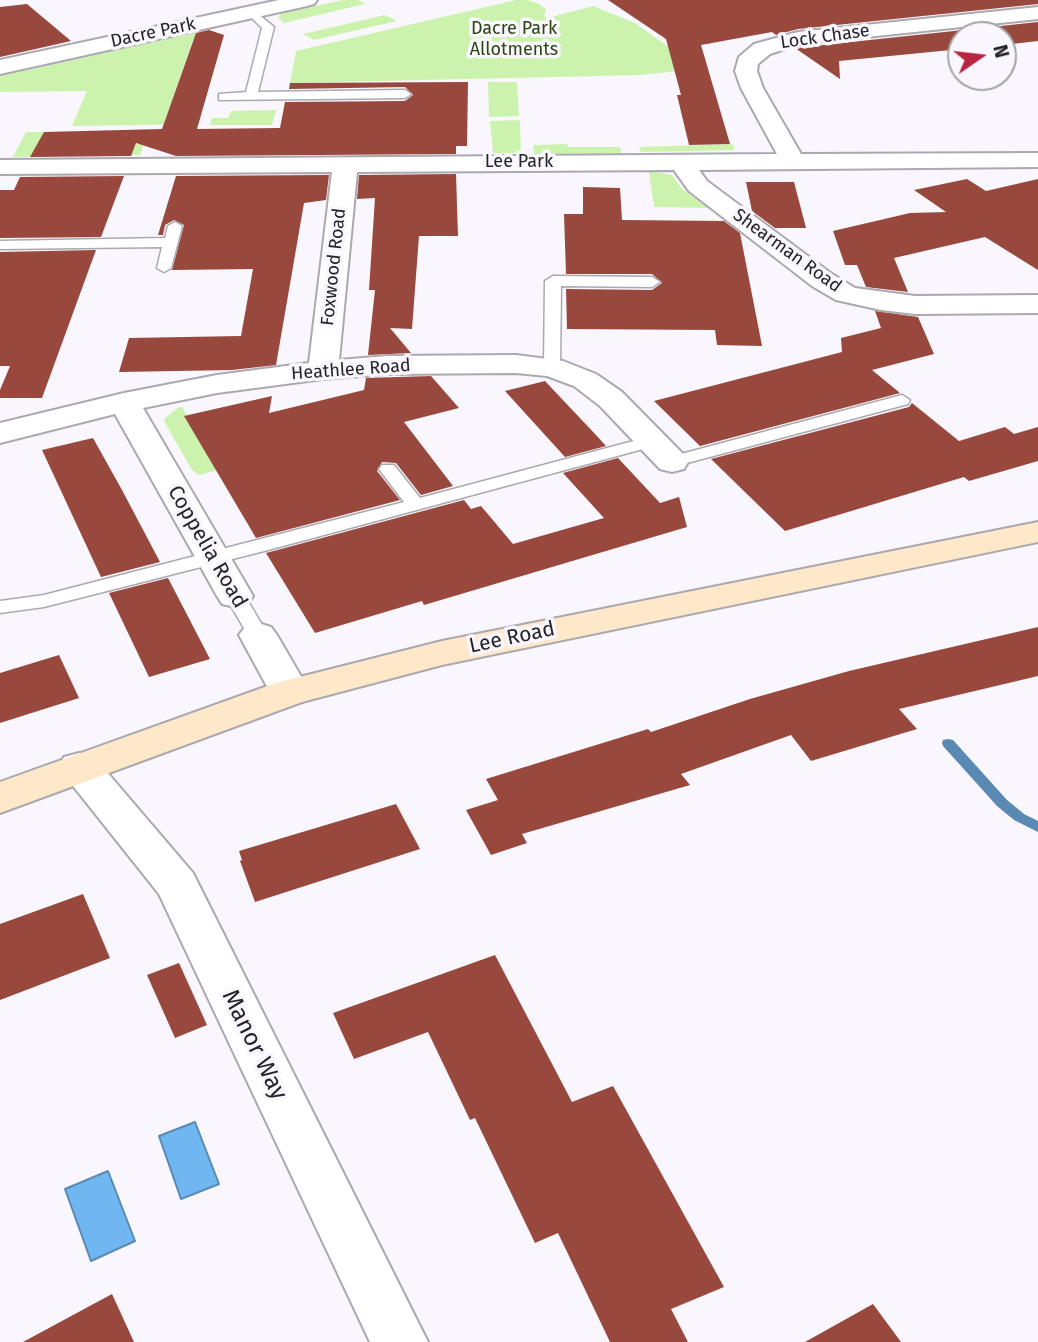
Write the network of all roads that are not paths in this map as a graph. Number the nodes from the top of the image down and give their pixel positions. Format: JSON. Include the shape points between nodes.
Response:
{"nodes":[{"id":1,"x":307,"y":0,"type":"edge"},
{"id":2,"x":1038,"y":1,"type":"edge"},
{"id":3,"x":252,"y":12,"type":"junction"},
{"id":4,"x":1028,"y":14,"type":"edge"},
{"id":5,"x":0,"y":66,"type":"edge"},
{"id":6,"x":405,"y":94,"type":"dead end"},
{"id":7,"x":251,"y":96,"type":"junction"},
{"id":8,"x":223,"y":97,"type":"dead end"},
{"id":9,"x":792,"y":160,"type":"junction"},
{"id":10,"x":1038,"y":160,"type":"edge"},
{"id":11,"x":683,"y":161,"type":"junction"},
{"id":12,"x":345,"y":164,"type":"junction"},
{"id":13,"x":0,"y":167,"type":"edge"},
{"id":14,"x":175,"y":226,"type":"dead end"},
{"id":15,"x":171,"y":242,"type":"junction"},
{"id":16,"x":0,"y":246,"type":"edge"},
{"id":17,"x":164,"y":268,"type":"dead end"},
{"id":18,"x":652,"y":282,"type":"dead end"},
{"id":19,"x":1038,"y":304,"type":"edge"},
{"id":20,"x":552,"y":367,"type":"junction"},
{"id":21,"x":323,"y":370,"type":"junction"},
{"id":22,"x":902,"y":400,"type":"dead end"},
{"id":23,"x":124,"y":402,"type":"junction"},
{"id":24,"x":0,"y":433,"type":"edge"},
{"id":25,"x":662,"y":452,"type":"junction"},
{"id":26,"x":388,"y":469,"type":"dead end"},
{"id":27,"x":415,"y":505,"type":"junction"},
{"id":28,"x":1038,"y":532,"type":"edge"},
{"id":29,"x":213,"y":557,"type":"junction"},
{"id":30,"x":235,"y":596,"type":"joint"},
{"id":31,"x":0,"y":607,"type":"edge"},
{"id":32,"x":258,"y":635,"type":"joint"},
{"id":33,"x":290,"y":692,"type":"junction"},
{"id":34,"x":79,"y":767,"type":"junction"},
{"id":35,"x":0,"y":798,"type":"edge"},
{"id":36,"x":400,"y":1342,"type":"edge"}],
"edges":[{"from":1,"to":3,"type":"street","name":"Dacre Park"},
{"from":2,"to":4,"type":"street","name":"Lock Chase","via":[[1017,10]]},
{"from":3,"to":5,"type":"street","name":"Dacre Park"},
{"from":3,"to":7,"type":"lane","via":[[268,27]]},
{"from":4,"to":9,"type":"street","name":"Lock Chase","via":[[798,38],[753,54],[746,71],[752,88]]},
{"from":6,"to":7,"type":"lane"},
{"from":7,"to":8,"type":"lane"},
{"from":9,"to":10,"type":"street","name":"Lee Park"},
{"from":9,"to":11,"type":"street","name":"Lee Park"},
{"from":11,"to":12,"type":"street","name":"Lee Park"},
{"from":11,"to":19,"type":"street","name":"Shearman Road","via":[[698,186],[846,294],[915,305]]},
{"from":12,"to":13,"type":"street","name":"Lee Park"},
{"from":12,"to":21,"type":"street","name":"Foxwood Road"},
{"from":14,"to":15,"type":"lane"},
{"from":15,"to":16,"type":"lane"},
{"from":15,"to":17,"type":"lane"},
{"from":18,"to":20,"type":"lane","via":[[553,281]]},
{"from":20,"to":21,"type":"street","name":"Heathlee Road","via":[[475,363]]},
{"from":20,"to":25,"type":"street","name":"Heathlee Road","via":[[585,380],[611,399]]},
{"from":21,"to":23,"type":"street","name":"Heathlee Road"},
{"from":22,"to":25,"type":"lane"},
{"from":23,"to":24,"type":"street","name":"Heathlee Road"},
{"from":23,"to":29,"type":"street","name":"Coppelia Road"},
{"from":25,"to":27,"type":"lane"},
{"from":26,"to":27,"type":"lane"},
{"from":27,"to":29,"type":"lane"},
{"from":28,"to":33,"type":"main road","name":"Lee Road","via":[[513,637]]},
{"from":29,"to":30,"type":"street","name":"Coppelia Road"},
{"from":29,"to":31,"type":"lane","via":[[44,601]]},
{"from":30,"to":32,"type":"lane","name":"Coppelia Road"},
{"from":32,"to":33,"type":"street","name":"Coppelia Road"},
{"from":33,"to":34,"type":"main road","name":"Lee Road"},
{"from":34,"to":35,"type":"main road","name":"Lee Road"},
{"from":34,"to":36,"type":"street","name":"Manor Way","via":[[177,885]]}]}
